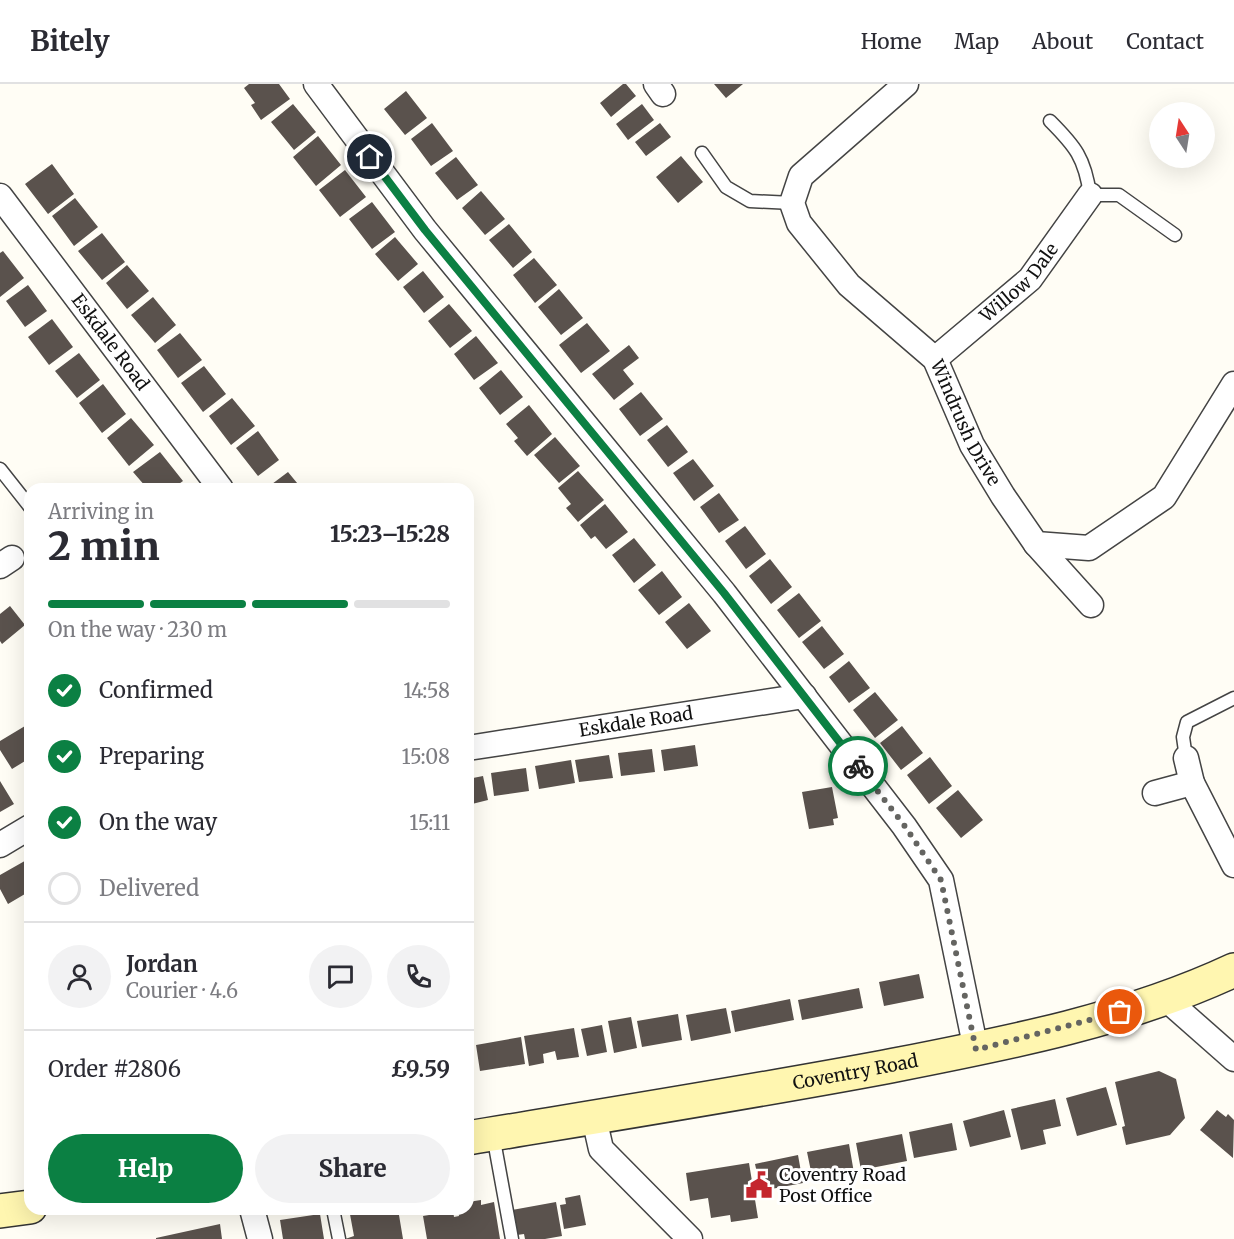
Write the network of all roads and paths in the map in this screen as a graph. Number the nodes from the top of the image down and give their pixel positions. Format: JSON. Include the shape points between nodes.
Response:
{"nodes":[{"id":1,"x":316,"y":84,"type":"edge"},
{"id":2,"x":906,"y":84,"type":"edge"},
{"id":3,"x":1050,"y":121,"type":"dead end"},
{"id":4,"x":702,"y":153,"type":"dead end"},
{"id":5,"x":1090,"y":195,"type":"junction"},
{"id":6,"x":0,"y":196,"type":"edge"},
{"id":7,"x":792,"y":203,"type":"junction"},
{"id":8,"x":1175,"y":235,"type":"dead end"},
{"id":9,"x":935,"y":359,"type":"junction"},
{"id":10,"x":1230,"y":401,"type":"edge"},
{"id":11,"x":0,"y":469,"type":"edge"},
{"id":12,"x":216,"y":483,"type":"edge"},
{"id":13,"x":24,"y":499,"type":"edge"},
{"id":14,"x":1036,"y":544,"type":"junction"},
{"id":15,"x":1091,"y":605,"type":"dead end"},
{"id":16,"x":804,"y":696,"type":"junction"},
{"id":17,"x":1234,"y":698,"type":"edge"},
{"id":18,"x":474,"y":747,"type":"edge"},
{"id":19,"x":1186,"y":758,"type":"joint"},
{"id":20,"x":1192,"y":783,"type":"junction"},
{"id":21,"x":1155,"y":793,"type":"dead end"},
{"id":22,"x":24,"y":831,"type":"edge"},
{"id":23,"x":0,"y":845,"type":"edge"},
{"id":24,"x":1234,"y":865,"type":"edge"},
{"id":25,"x":1234,"y":970,"type":"edge"},
{"id":26,"x":1166,"y":999,"type":"junction"},
{"id":27,"x":976,"y":1050,"type":"junction"},
{"id":28,"x":1234,"y":1059,"type":"edge"},
{"id":29,"x":594,"y":1118,"type":"junction"},
{"id":30,"x":481,"y":1136,"type":"edge"},
{"id":31,"x":24,"y":1208,"type":"edge"},
{"id":32,"x":0,"y":1211,"type":"edge"},
{"id":33,"x":254,"y":1215,"type":"edge"},
{"id":34,"x":334,"y":1215,"type":"edge"},
{"id":35,"x":260,"y":1239,"type":"edge"},
{"id":36,"x":339,"y":1239,"type":"edge"},
{"id":37,"x":512,"y":1239,"type":"edge"},
{"id":38,"x":690,"y":1239,"type":"edge"}],
"edges":[{"from":1,"to":16,"type":"street","via":[[425,230]]},
{"from":2,"to":7,"type":"street","via":[[801,176]]},
{"from":3,"to":5,"type":"lane","via":[[1073,144],[1087,172]]},
{"from":4,"to":7,"type":"lane","via":[[726,187],[750,201]]},
{"from":5,"to":8,"type":"lane","via":[[1119,195]]},
{"from":5,"to":9,"type":"street","name":"Willow Dale","via":[[1030,279]]},
{"from":6,"to":12,"type":"street","name":"Eskdale Road"},
{"from":7,"to":9,"type":"street","name":"Windrush Drive","via":[[799,223],[849,285]]},
{"from":9,"to":14,"type":"street","name":"Windrush Drive","via":[[972,445]]},
{"from":10,"to":14,"type":"street","via":[[1164,497],[1089,548]]},
{"from":11,"to":13,"type":"lane"},
{"from":14,"to":15,"type":"street","name":"Windrush Drive"},
{"from":16,"to":18,"type":"street","name":"Eskdale Road"},
{"from":16,"to":27,"type":"street","via":[[904,825],[941,880]]},
{"from":17,"to":19,"type":"lane","via":[[1187,722],[1183,737]]},
{"from":19,"to":20,"type":"street"},
{"from":20,"to":21,"type":"street"},
{"from":20,"to":24,"type":"street"},
{"from":22,"to":23,"type":"street"},
{"from":25,"to":26,"type":"main road","name":"Coventry Road"},
{"from":26,"to":27,"type":"main road","name":"Coventry Road"},
{"from":26,"to":28,"type":"street"},
{"from":27,"to":29,"type":"main road","name":"Coventry Road"},
{"from":29,"to":30,"type":"main road","name":"Coventry Road"},
{"from":29,"to":38,"type":"street","via":[[601,1149]]},
{"from":30,"to":37,"type":"lane"},
{"from":31,"to":32,"type":"main road"},
{"from":33,"to":35,"type":"street"},
{"from":34,"to":36,"type":"lane"}]}
